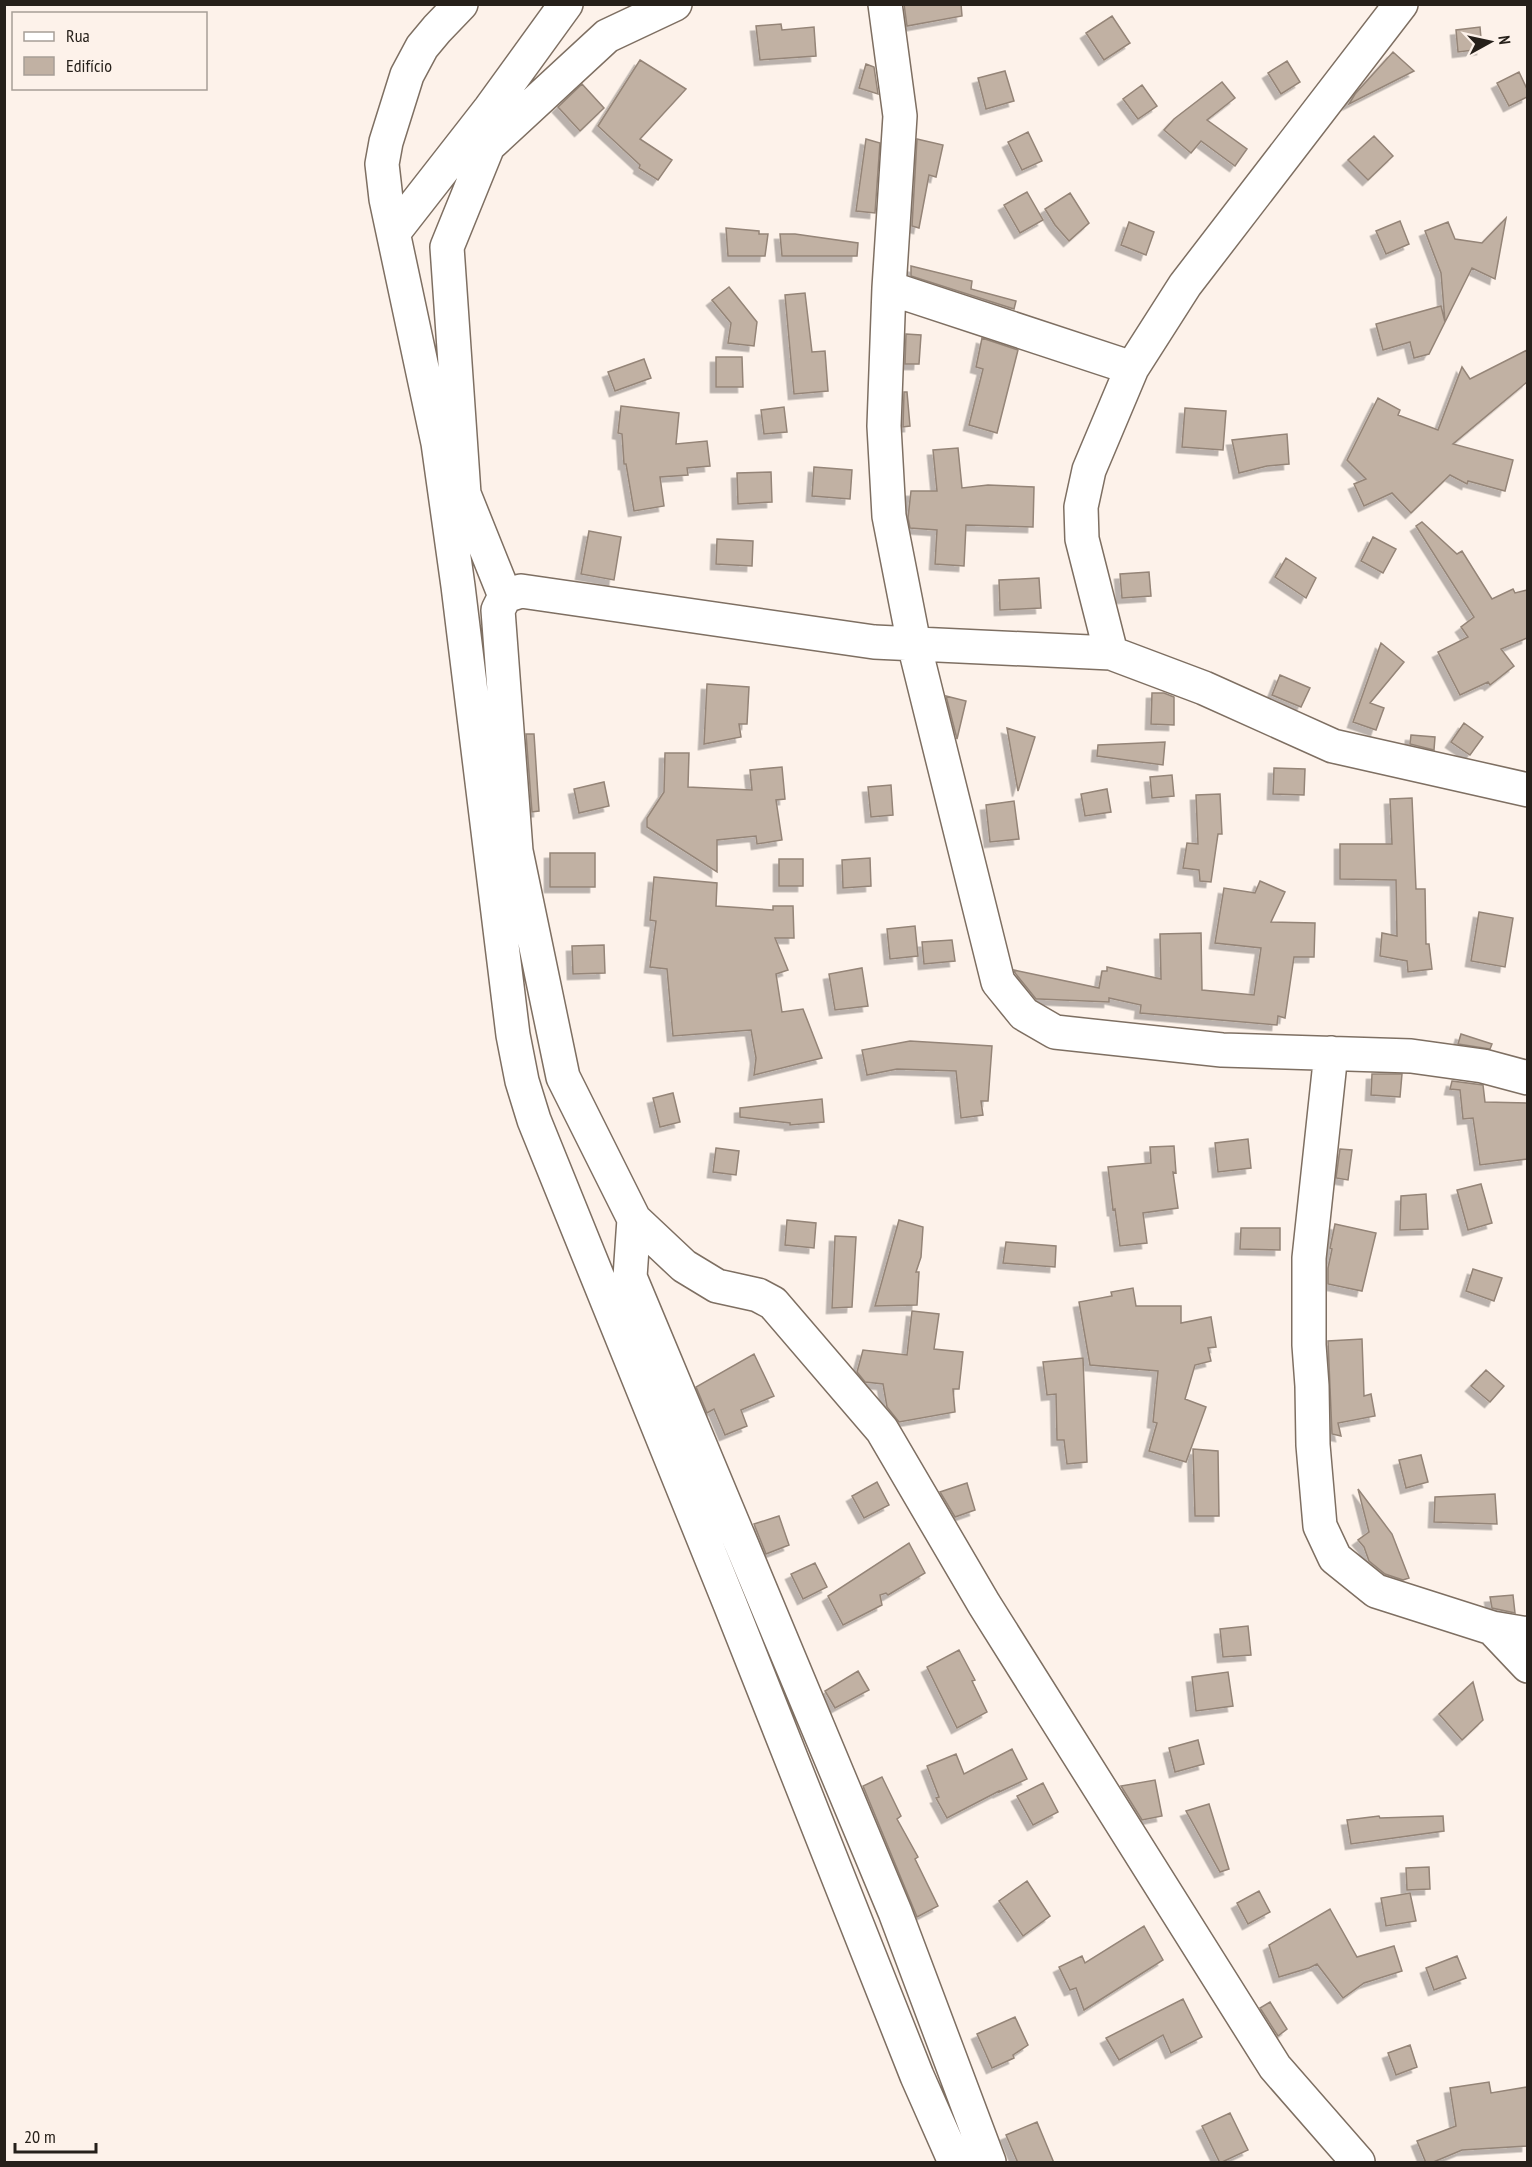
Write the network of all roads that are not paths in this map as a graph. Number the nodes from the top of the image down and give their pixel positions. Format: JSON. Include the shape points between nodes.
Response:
{"nodes":[{"id":1,"x":461,"y":4,"type":"edge"},
{"id":2,"x":566,"y":4,"type":"edge"},
{"id":3,"x":675,"y":4,"type":"edge"},
{"id":4,"x":885,"y":4,"type":"edge"},
{"id":5,"x":1401,"y":4,"type":"edge"},
{"id":6,"x":394,"y":232,"type":"junction"},
{"id":7,"x":889,"y":288,"type":"junction"},
{"id":8,"x":1132,"y":368,"type":"junction"},
{"id":9,"x":506,"y":596,"type":"junction"},
{"id":10,"x":914,"y":644,"type":"junction"},
{"id":11,"x":1111,"y":653,"type":"junction"},
{"id":12,"x":1527,"y":790,"type":"edge"},
{"id":13,"x":1330,"y":1053,"type":"junction"},
{"id":14,"x":1527,"y":1078,"type":"edge"},
{"id":15,"x":634,"y":1219,"type":"junction"},
{"id":16,"x":1492,"y":1628,"type":"junction"},
{"id":17,"x":1527,"y":1634,"type":"edge"},
{"id":18,"x":1527,"y":1666,"type":"edge"},
{"id":19,"x":955,"y":2163,"type":"edge"},
{"id":20,"x":989,"y":2163,"type":"edge"},
{"id":21,"x":1358,"y":2163,"type":"edge"}],
"edges":[{"from":1,"to":6,"type":"street","via":[[422,47],[407,75],[386,142],[382,164]]},
{"from":2,"to":6,"type":"street"},
{"from":3,"to":9,"type":"street","via":[[607,36],[488,146],[447,247],[464,494]]},
{"from":4,"to":7,"type":"street","via":[[900,116]]},
{"from":5,"to":8,"type":"street","via":[[1185,285]]},
{"from":6,"to":19,"type":"street","via":[[438,443],[522,1081],[538,1131]]},
{"from":7,"to":8,"type":"street"},
{"from":7,"to":10,"type":"street","via":[[884,426],[889,516]]},
{"from":8,"to":11,"type":"street","via":[[1089,470],[1081,507],[1082,539]]},
{"from":9,"to":10,"type":"street","via":[[521,591],[874,642]]},
{"from":9,"to":15,"type":"street","via":[[498,610],[516,851],[563,1077]]},
{"from":10,"to":11,"type":"street"},
{"from":10,"to":13,"type":"street","via":[[998,982],[1024,1014],[1055,1032],[1222,1050]]},
{"from":11,"to":12,"type":"street","via":[[1204,688],[1333,746]]},
{"from":13,"to":14,"type":"street","via":[[1411,1056],[1483,1066]]},
{"from":13,"to":16,"type":"street","via":[[1309,1258],[1312,1444],[1320,1526],[1335,1558],[1376,1591]]},
{"from":15,"to":20,"type":"street","via":[[630,1277],[895,1912]]},
{"from":15,"to":21,"type":"street","via":[[684,1266],[717,1286],[758,1295],[773,1303],[882,1430],[990,1613],[1275,2067]]},
{"from":16,"to":17,"type":"street"},
{"from":16,"to":18,"type":"street"}]}
